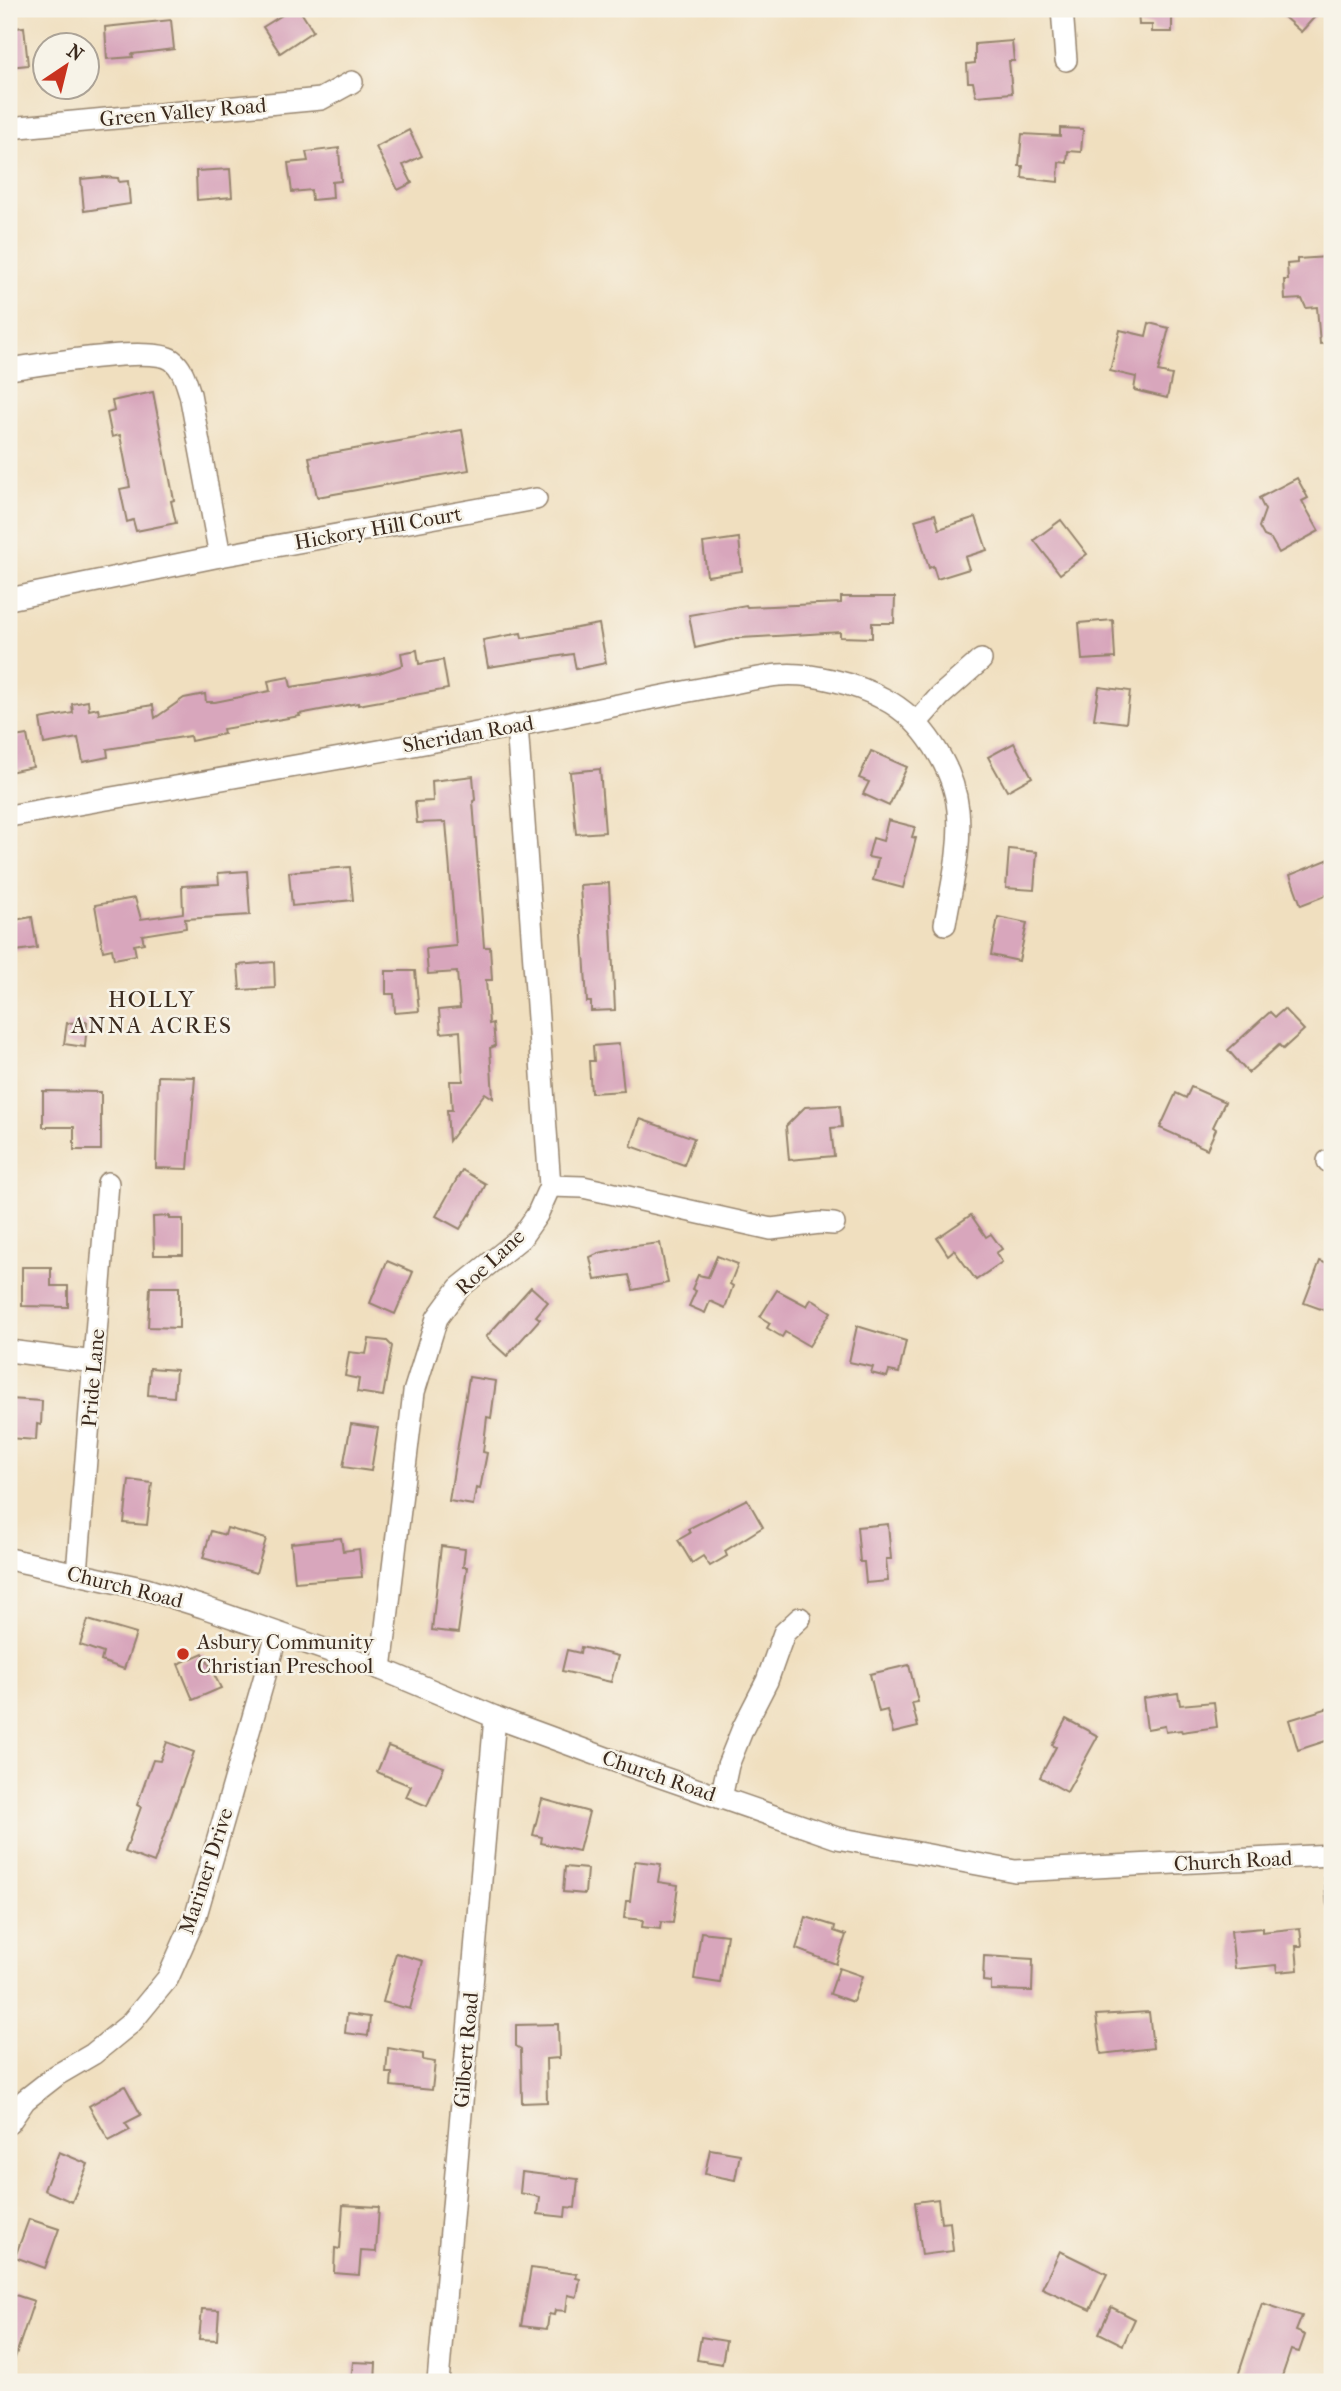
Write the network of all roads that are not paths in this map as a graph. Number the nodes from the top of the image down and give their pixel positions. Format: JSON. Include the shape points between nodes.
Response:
{"nodes":[{"id":1,"x":1062,"y":9,"type":"edge"},
{"id":2,"x":1066,"y":60,"type":"dead end"},
{"id":3,"x":352,"y":82,"type":"dead end"},
{"id":4,"x":9,"y":128,"type":"edge"},
{"id":5,"x":9,"y":369,"type":"edge"},
{"id":6,"x":536,"y":499,"type":"dead end"},
{"id":7,"x":220,"y":556,"type":"junction"},
{"id":8,"x":9,"y":599,"type":"edge"},
{"id":9,"x":981,"y":660,"type":"dead end"},
{"id":10,"x":916,"y":723,"type":"junction"},
{"id":11,"x":517,"y":726,"type":"junction"},
{"id":12,"x":9,"y":816,"type":"edge"},
{"id":13,"x":945,"y":924,"type":"dead end"},
{"id":14,"x":108,"y":1183,"type":"dead end"},
{"id":15,"x":550,"y":1186,"type":"junction"},
{"id":16,"x":834,"y":1224,"type":"dead end"},
{"id":17,"x":9,"y":1351,"type":"edge"},
{"id":18,"x":94,"y":1362,"type":"junction"},
{"id":19,"x":9,"y":1559,"type":"edge"},
{"id":20,"x":77,"y":1573,"type":"junction"},
{"id":21,"x":800,"y":1618,"type":"dead end"},
{"id":22,"x":277,"y":1634,"type":"junction"},
{"id":23,"x":382,"y":1669,"type":"junction"},
{"id":24,"x":495,"y":1717,"type":"junction"},
{"id":25,"x":721,"y":1798,"type":"junction"},
{"id":26,"x":1330,"y":1856,"type":"edge"},
{"id":27,"x":1332,"y":1903,"type":"edge"},
{"id":28,"x":9,"y":2123,"type":"edge"},
{"id":29,"x":438,"y":2382,"type":"edge"}],
"edges":[{"from":1,"to":2,"type":"street"},
{"from":3,"to":4,"type":"street","name":"Green Valley Road","via":[[321,99]]},
{"from":5,"to":7,"type":"street","via":[[136,355],[173,361],[190,394]]},
{"from":6,"to":7,"type":"street","name":"Hickory Hill Court"},
{"from":7,"to":8,"type":"street","name":"Hickory Hill Court"},
{"from":9,"to":10,"type":"street"},
{"from":10,"to":11,"type":"street","name":"Sheridan Road","via":[[887,700],[853,685],[781,675]]},
{"from":10,"to":13,"type":"street","name":"Sheridan Road","via":[[943,762],[958,808]]},
{"from":11,"to":12,"type":"street","name":"Sheridan Road"},
{"from":11,"to":15,"type":"street","name":"Roe Lane"},
{"from":14,"to":18,"type":"street","name":"Pride Lane"},
{"from":15,"to":16,"type":"street","via":[[583,1188],[771,1229]]},
{"from":15,"to":23,"type":"street","name":"Roe Lane","via":[[521,1238],[459,1288],[437,1318],[414,1392]]},
{"from":17,"to":18,"type":"street"},
{"from":18,"to":20,"type":"street","name":"Pride Lane"},
{"from":19,"to":20,"type":"street","name":"Church Road"},
{"from":20,"to":22,"type":"street","name":"Church Road","via":[[146,1589]]},
{"from":21,"to":25,"type":"street","via":[[784,1633],[728,1765]]},
{"from":22,"to":23,"type":"street","name":"Church Road"},
{"from":22,"to":28,"type":"street","name":"Mariner Drive","via":[[196,1915],[168,1979],[131,2023],[25,2100]]},
{"from":23,"to":24,"type":"street","name":"Church Road"},
{"from":24,"to":25,"type":"street","name":"Church Road"},
{"from":24,"to":29,"type":"street","name":"Gilbert Road"},
{"from":25,"to":26,"type":"street","name":"Church Road","via":[[837,1838],[1015,1871]]},
{"from":26,"to":27,"type":"lane"}]}
